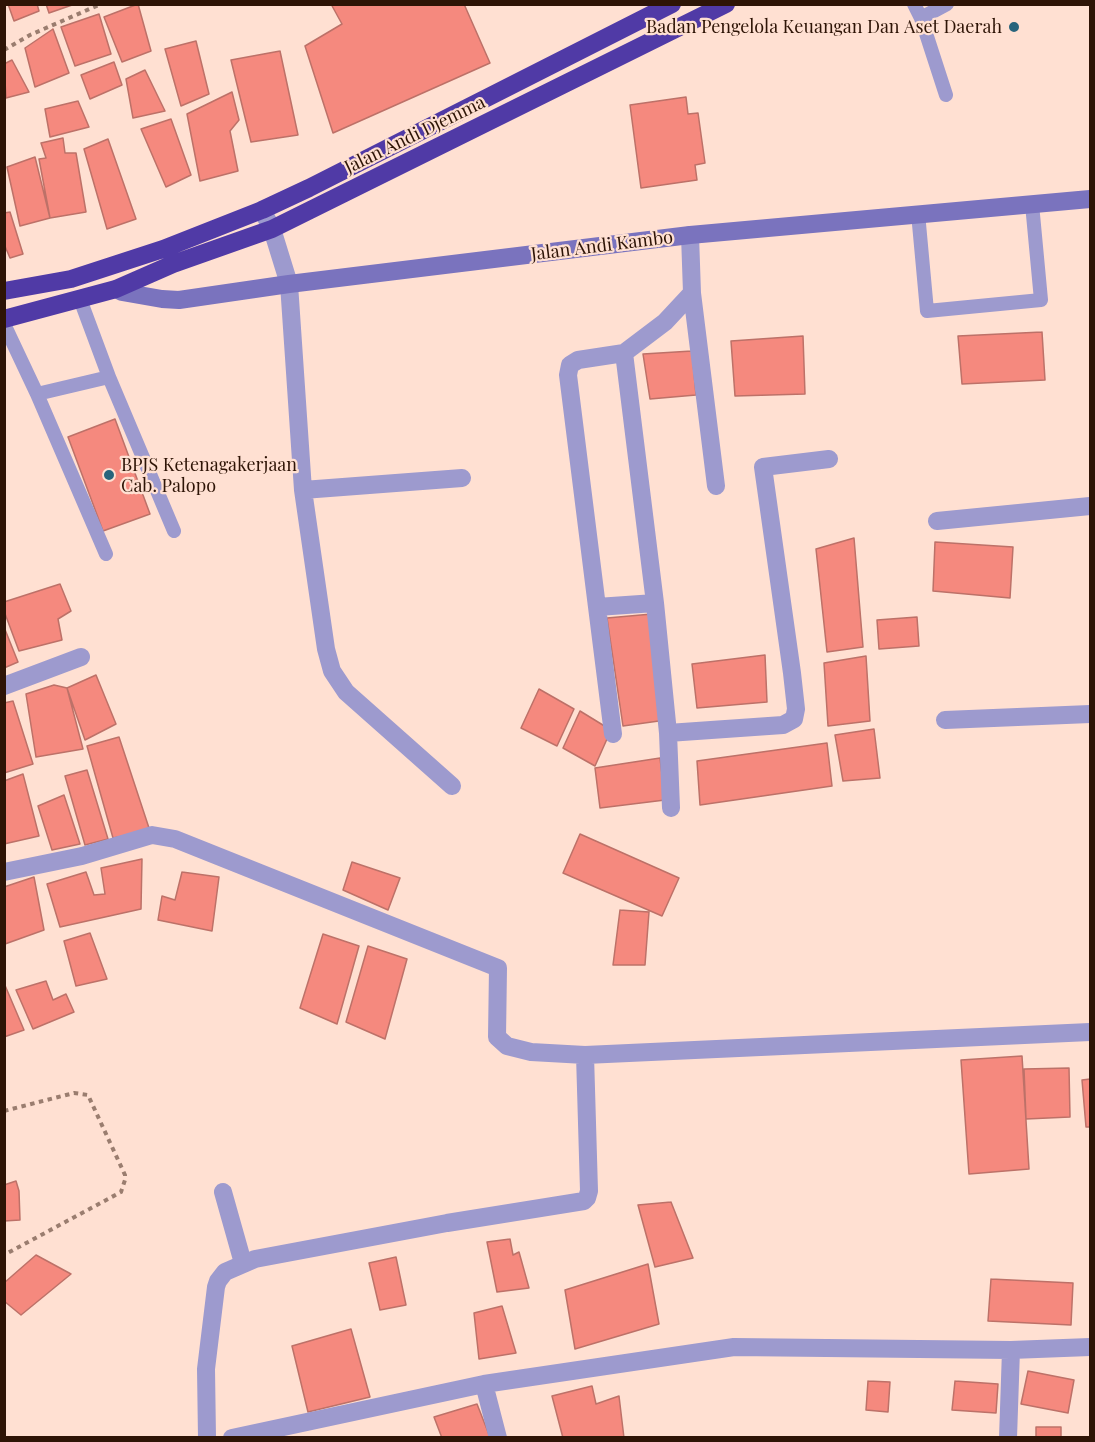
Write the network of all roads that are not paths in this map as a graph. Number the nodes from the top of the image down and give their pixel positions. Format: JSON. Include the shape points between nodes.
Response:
{"nodes":[{"id":1,"x":726,"y":4,"type":"edge"},
{"id":2,"x":914,"y":4,"type":"edge"},
{"id":3,"x":947,"y":4,"type":"edge"},
{"id":4,"x":662,"y":7,"type":"edge"},
{"id":5,"x":921,"y":18,"type":"junction"},
{"id":6,"x":946,"y":95,"type":"dead end"},
{"id":7,"x":1090,"y":199,"type":"edge"},
{"id":8,"x":1032,"y":204,"type":"junction"},
{"id":9,"x":262,"y":210,"type":"junction"},
{"id":10,"x":918,"y":213,"type":"junction"},
{"id":11,"x":272,"y":229,"type":"junction"},
{"id":12,"x":690,"y":235,"type":"junction"},
{"id":13,"x":106,"y":268,"type":"junction"},
{"id":14,"x":289,"y":284,"type":"junction"},
{"id":15,"x":116,"y":289,"type":"junction"},
{"id":16,"x":4,"y":291,"type":"edge"},
{"id":17,"x":692,"y":293,"type":"junction"},
{"id":18,"x":80,"y":299,"type":"junction"},
{"id":19,"x":4,"y":319,"type":"edge"},
{"id":20,"x":4,"y":324,"type":"edge"},
{"id":21,"x":624,"y":353,"type":"junction"},
{"id":22,"x":109,"y":377,"type":"junction"},
{"id":23,"x":37,"y":394,"type":"junction"},
{"id":24,"x":830,"y":459,"type":"dead end"},
{"id":25,"x":462,"y":478,"type":"dead end"},
{"id":26,"x":716,"y":486,"type":"dead end"},
{"id":27,"x":303,"y":490,"type":"junction"},
{"id":28,"x":1090,"y":506,"type":"edge"},
{"id":29,"x":937,"y":521,"type":"dead end"},
{"id":30,"x":174,"y":531,"type":"dead end"},
{"id":31,"x":106,"y":554,"type":"dead end"},
{"id":32,"x":655,"y":603,"type":"junction"},
{"id":33,"x":597,"y":608,"type":"junction"},
{"id":34,"x":81,"y":657,"type":"dead end"},
{"id":35,"x":4,"y":686,"type":"edge"},
{"id":36,"x":1090,"y":714,"type":"edge"},
{"id":37,"x":945,"y":720,"type":"dead end"},
{"id":38,"x":668,"y":733,"type":"junction"},
{"id":39,"x":613,"y":734,"type":"dead end"},
{"id":40,"x":452,"y":786,"type":"dead end"},
{"id":41,"x":671,"y":808,"type":"dead end"},
{"id":42,"x":4,"y":872,"type":"edge"},
{"id":43,"x":1090,"y":1032,"type":"edge"},
{"id":44,"x":585,"y":1055,"type":"junction"},
{"id":45,"x":223,"y":1192,"type":"dead end"},
{"id":46,"x":243,"y":1263,"type":"junction"},
{"id":47,"x":1090,"y":1347,"type":"edge"},
{"id":48,"x":1011,"y":1350,"type":"junction"},
{"id":49,"x":484,"y":1384,"type":"junction"},
{"id":50,"x":207,"y":1437,"type":"edge"},
{"id":51,"x":232,"y":1437,"type":"edge"},
{"id":52,"x":498,"y":1437,"type":"edge"},
{"id":53,"x":1008,"y":1437,"type":"edge"}],
"edges":[{"from":1,"to":11,"type":"highway","name":"Jalan Andi Djemma"},
{"from":2,"to":5,"type":"lane"},
{"from":3,"to":5,"type":"lane"},
{"from":4,"to":9,"type":"highway","name":"Jalan Andi Djemma"},
{"from":5,"to":6,"type":"lane"},
{"from":7,"to":8,"type":"street","name":"Jalan Andi Kambo"},
{"from":8,"to":10,"type":"street","name":"Jalan Andi Kambo"},
{"from":8,"to":10,"type":"lane","via":[[1041,300],[927,311]]},
{"from":9,"to":11,"type":"street"},
{"from":9,"to":13,"type":"highway","name":"Jalan Andi Djemma"},
{"from":10,"to":12,"type":"street","name":"Jalan Andi Kambo"},
{"from":11,"to":14,"type":"street"},
{"from":11,"to":15,"type":"highway","name":"Jalan Andi Djemma"},
{"from":12,"to":14,"type":"street","name":"Jalan Andi Kambo"},
{"from":12,"to":17,"type":"street"},
{"from":13,"to":15,"type":"highway"},
{"from":13,"to":16,"type":"highway","name":"Jalan Andi Djemma","via":[[71,279]]},
{"from":14,"to":15,"type":"street","name":"Jalan Andi Kambo","via":[[179,300]]},
{"from":14,"to":27,"type":"street"},
{"from":15,"to":18,"type":"highway","name":"Jalan Andi Djemma"},
{"from":17,"to":21,"type":"street","via":[[665,322]]},
{"from":17,"to":26,"type":"street"},
{"from":18,"to":19,"type":"highway","name":"Jalan Andi Djemma"},
{"from":18,"to":22,"type":"lane"},
{"from":20,"to":23,"type":"lane"},
{"from":21,"to":32,"type":"street"},
{"from":21,"to":33,"type":"street","via":[[578,360],[570,365],[568,375]]},
{"from":22,"to":23,"type":"lane"},
{"from":22,"to":30,"type":"lane"},
{"from":23,"to":31,"type":"lane"},
{"from":24,"to":38,"type":"street","via":[[762,467],[792,673],[794,719],[783,725]]},
{"from":25,"to":27,"type":"street"},
{"from":27,"to":40,"type":"street","via":[[332,671],[346,692]]},
{"from":28,"to":29,"type":"street"},
{"from":32,"to":33,"type":"street"},
{"from":32,"to":38,"type":"street"},
{"from":33,"to":39,"type":"street"},
{"from":34,"to":35,"type":"street"},
{"from":36,"to":37,"type":"street"},
{"from":38,"to":41,"type":"street"},
{"from":42,"to":44,"type":"street","via":[[152,836],[175,839],[498,968],[496,1034],[501,1042],[516,1050]]},
{"from":43,"to":44,"type":"street"},
{"from":44,"to":46,"type":"street","via":[[589,1191],[584,1201]]},
{"from":45,"to":46,"type":"street"},
{"from":46,"to":50,"type":"street","via":[[225,1272],[216,1287],[206,1369]]},
{"from":47,"to":48,"type":"street"},
{"from":48,"to":49,"type":"street","via":[[734,1347]]},
{"from":48,"to":53,"type":"street"},
{"from":49,"to":51,"type":"street"},
{"from":49,"to":52,"type":"street"}]}
